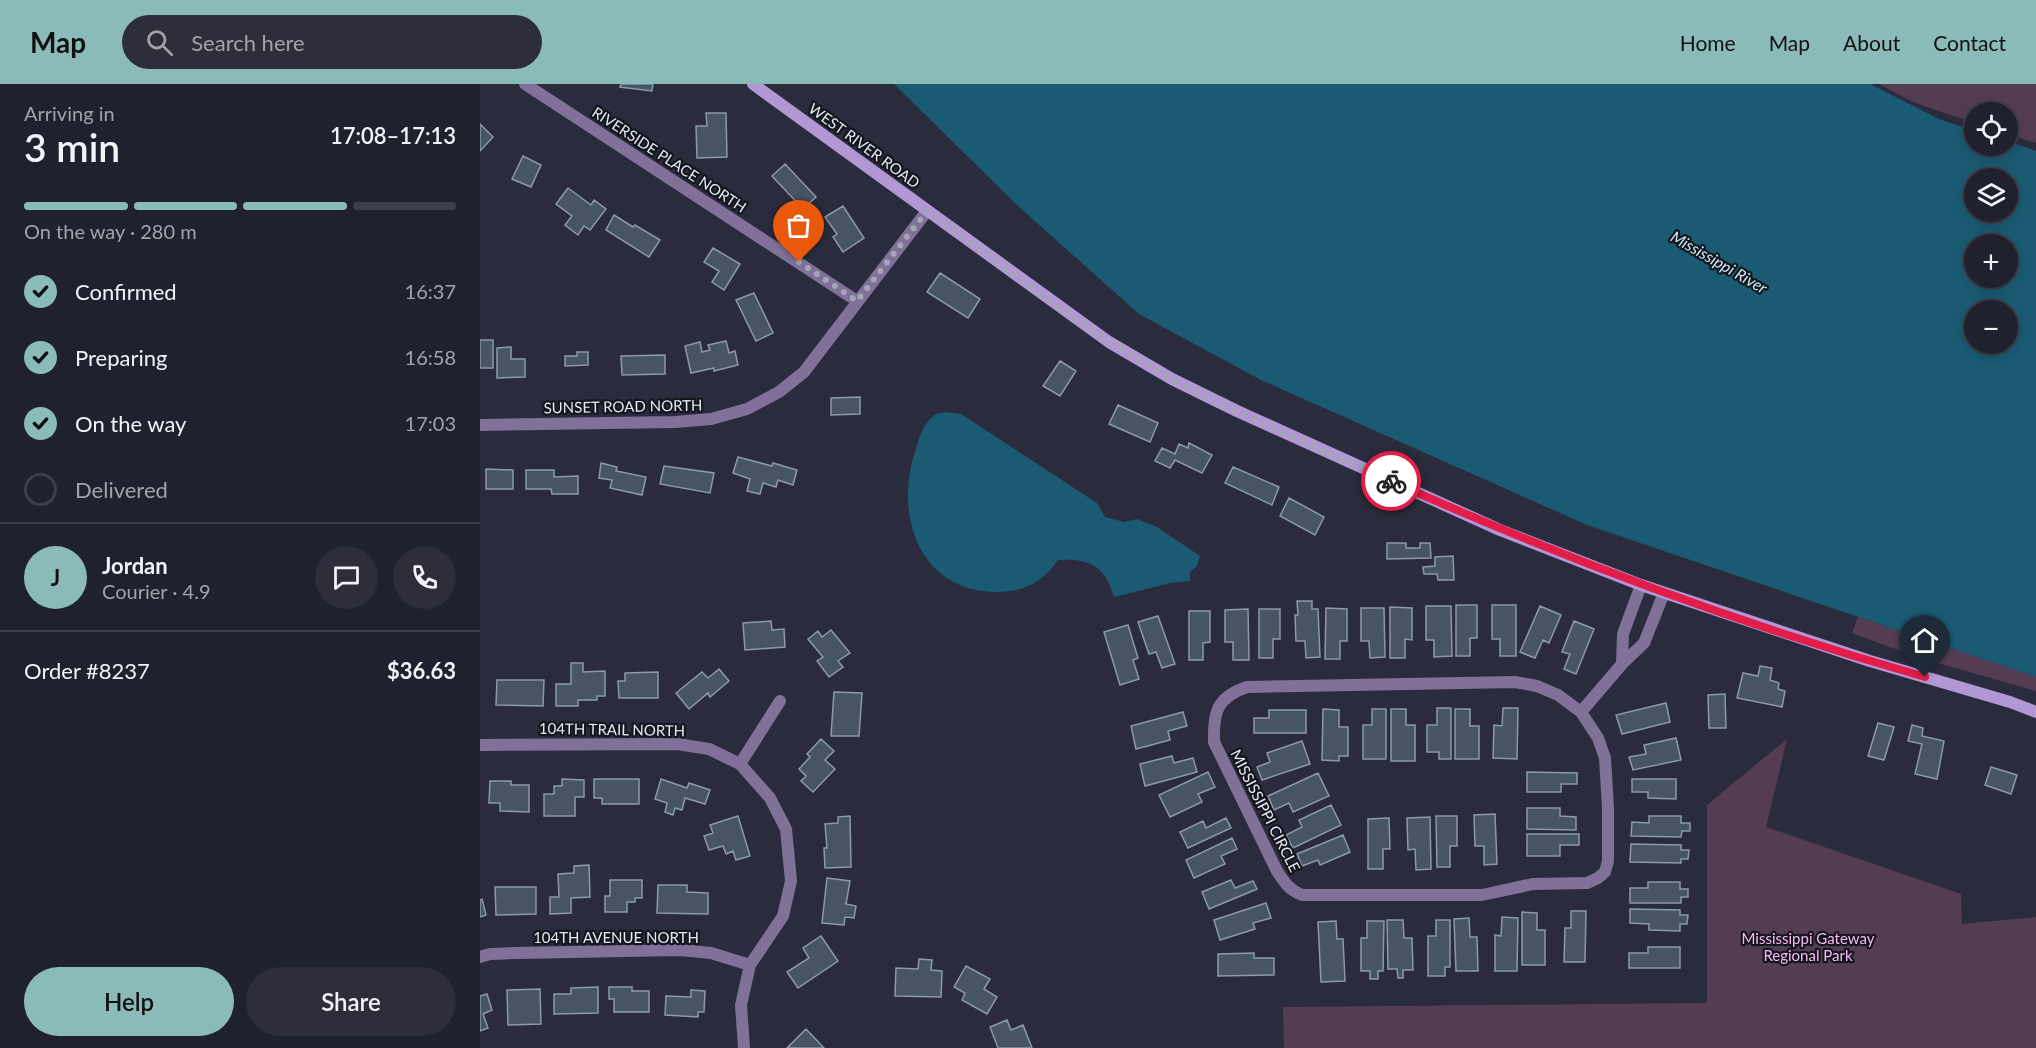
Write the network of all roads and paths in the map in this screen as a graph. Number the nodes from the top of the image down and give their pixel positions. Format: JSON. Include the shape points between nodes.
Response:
{"nodes":[{"id":1,"x":525,"y":84,"type":"edge"},
{"id":2,"x":753,"y":84,"type":"edge"},
{"id":3,"x":927,"y":211,"type":"junction"},
{"id":4,"x":857,"y":301,"type":"junction"},
{"id":5,"x":480,"y":425,"type":"edge"},
{"id":6,"x":1641,"y":585,"type":"junction"},
{"id":7,"x":1664,"y":593,"type":"junction"},
{"id":8,"x":1622,"y":664,"type":"junction"},
{"id":9,"x":780,"y":701,"type":"dead end"},
{"id":10,"x":1581,"y":712,"type":"junction"},
{"id":11,"x":2036,"y":712,"type":"edge"},
{"id":12,"x":480,"y":745,"type":"edge"},
{"id":13,"x":740,"y":764,"type":"junction"},
{"id":14,"x":480,"y":957,"type":"edge"},
{"id":15,"x":750,"y":965,"type":"junction"},
{"id":16,"x":744,"y":1048,"type":"edge"}],
"edges":[{"from":1,"to":4,"type":"street","name":"RIVERSIDE PLACE NORTH"},
{"from":2,"to":3,"type":"street","name":"WEST RIVER ROAD"},
{"from":3,"to":4,"type":"street","name":"SUNSET ROAD NORTH"},
{"from":3,"to":6,"type":"street","name":"WEST RIVER ROAD","via":[[1089,328],[1172,379],[1452,509]]},
{"from":4,"to":5,"type":"street","name":"SUNSET ROAD NORTH","via":[[804,372],[747,410],[675,422]]},
{"from":6,"to":7,"type":"street","name":"WEST RIVER ROAD"},
{"from":6,"to":8,"type":"street","via":[[1623,634]]},
{"from":7,"to":8,"type":"street","via":[[1644,643]]},
{"from":7,"to":11,"type":"street","name":"WEST RIVER ROAD"},
{"from":8,"to":10,"type":"street"},
{"from":9,"to":13,"type":"street"},
{"from":10,"to":10,"type":"street","name":"MISSISSIPPI CIRCLE","via":[[1558,695],[1515,682],[1247,687],[1232,692],[1220,704],[1214,720],[1214,742],[1277,871],[1292,891],[1314,896],[1482,895],[1533,884],[1587,883],[1605,872],[1605,758],[1598,738]]},
{"from":12,"to":13,"type":"street","name":"104TH TRAIL NORTH","via":[[676,744],[709,749]]},
{"from":13,"to":15,"type":"street","via":[[770,798],[786,829],[791,881],[783,916]]},
{"from":14,"to":15,"type":"street","name":"104TH AVENUE NORTH","via":[[680,950],[711,953]]},
{"from":15,"to":16,"type":"street","via":[[741,1005]]}]}
